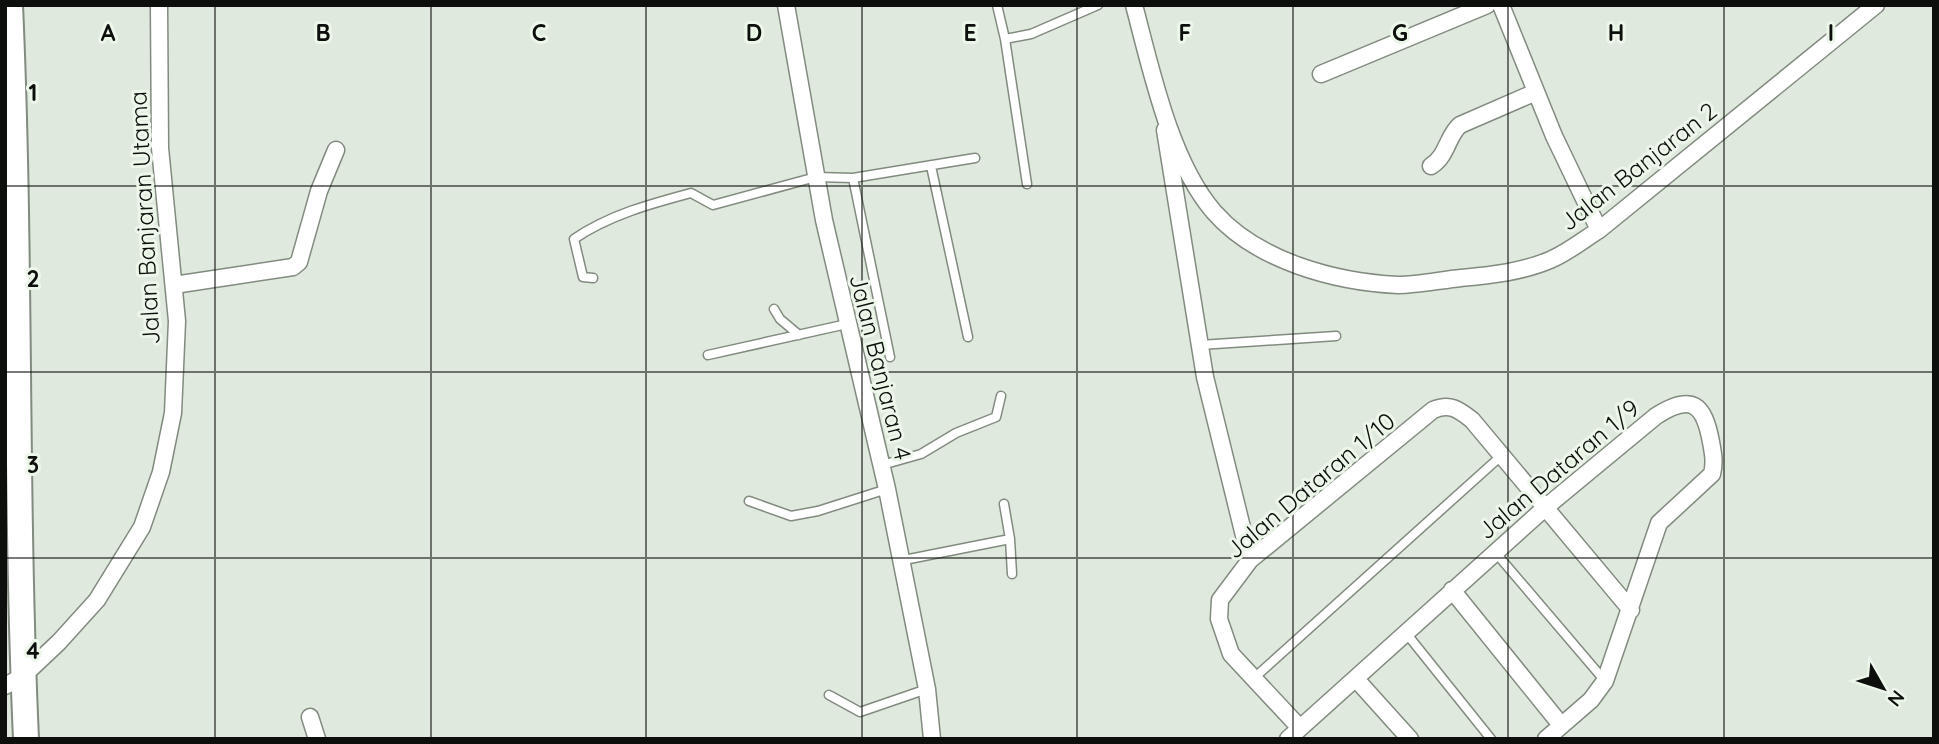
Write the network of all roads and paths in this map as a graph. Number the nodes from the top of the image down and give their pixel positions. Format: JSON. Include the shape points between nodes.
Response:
{"nodes":[{"id":1,"x":10,"y":5,"type":"edge"},
{"id":2,"x":159,"y":5,"type":"edge"},
{"id":3,"x":786,"y":5,"type":"edge"},
{"id":4,"x":997,"y":5,"type":"edge"},
{"id":5,"x":1098,"y":5,"type":"edge"},
{"id":6,"x":1134,"y":5,"type":"edge"},
{"id":7,"x":1487,"y":5,"type":"edge"},
{"id":8,"x":1501,"y":5,"type":"edge"},
{"id":9,"x":1876,"y":5,"type":"edge"},
{"id":10,"x":1005,"y":39,"type":"junction"},
{"id":11,"x":1321,"y":74,"type":"dead end"},
{"id":12,"x":1536,"y":92,"type":"junction"},
{"id":13,"x":1161,"y":107,"type":"junction"},
{"id":14,"x":336,"y":150,"type":"dead end"},
{"id":15,"x":975,"y":158,"type":"dead end"},
{"id":16,"x":930,"y":166,"type":"junction"},
{"id":17,"x":1431,"y":166,"type":"dead end"},
{"id":18,"x":816,"y":177,"type":"junction"},
{"id":19,"x":853,"y":178,"type":"junction"},
{"id":20,"x":1027,"y":184,"type":"dead end"},
{"id":21,"x":1600,"y":230,"type":"junction"},
{"id":22,"x":593,"y":278,"type":"dead end"},
{"id":23,"x":174,"y":285,"type":"junction"},
{"id":24,"x":774,"y":309,"type":"dead end"},
{"id":25,"x":847,"y":324,"type":"junction"},
{"id":26,"x":799,"y":335,"type":"junction"},
{"id":27,"x":1336,"y":336,"type":"dead end"},
{"id":28,"x":968,"y":337,"type":"dead end"},
{"id":29,"x":1200,"y":345,"type":"junction"},
{"id":30,"x":708,"y":355,"type":"dead end"},
{"id":31,"x":890,"y":357,"type":"dead end"},
{"id":32,"x":1001,"y":397,"type":"dead end"},
{"id":33,"x":11,"y":420,"type":"edge"},
{"id":34,"x":1501,"y":456,"type":"junction"},
{"id":35,"x":882,"y":465,"type":"junction"},
{"id":36,"x":887,"y":489,"type":"junction"},
{"id":37,"x":749,"y":501,"type":"dead end"},
{"id":38,"x":1004,"y":504,"type":"dead end"},
{"id":39,"x":1546,"y":507,"type":"junction"},
{"id":40,"x":1010,"y":539,"type":"junction"},
{"id":41,"x":1495,"y":552,"type":"junction"},
{"id":42,"x":1250,"y":560,"type":"junction"},
{"id":43,"x":899,"y":561,"type":"junction"},
{"id":44,"x":1012,"y":574,"type":"dead end"},
{"id":45,"x":1452,"y":590,"type":"junction"},
{"id":46,"x":1631,"y":610,"type":"junction"},
{"id":47,"x":1406,"y":633,"type":"junction"},
{"id":48,"x":1254,"y":678,"type":"junction"},
{"id":49,"x":1356,"y":679,"type":"junction"},
{"id":50,"x":14,"y":681,"type":"edge"},
{"id":51,"x":1605,"y":681,"type":"junction"},
{"id":52,"x":927,"y":689,"type":"junction"},
{"id":53,"x":829,"y":695,"type":"dead end"},
{"id":54,"x":5,"y":710,"type":"edge"},
{"id":55,"x":310,"y":717,"type":"dead end"},
{"id":56,"x":1561,"y":725,"type":"junction"},
{"id":57,"x":1294,"y":733,"type":"edge"},
{"id":58,"x":25,"y":738,"type":"edge"},
{"id":59,"x":317,"y":739,"type":"edge"},
{"id":60,"x":932,"y":739,"type":"edge"},
{"id":61,"x":1410,"y":739,"type":"edge"},
{"id":62,"x":1491,"y":739,"type":"edge"},
{"id":63,"x":1546,"y":739,"type":"edge"}],
"edges":[{"from":1,"to":33,"type":"main road","via":[[16,145]]},
{"from":2,"to":23,"type":"street","name":"Jalan Banjaran Utama","via":[[160,148]]},
{"from":3,"to":18,"type":"street","name":"Jalan Banjaran 4"},
{"from":4,"to":10,"type":"lane"},
{"from":5,"to":10,"type":"lane","via":[[1031,34]]},
{"from":6,"to":13,"type":"street","name":"Jalan Banjaran 2"},
{"from":7,"to":11,"type":"street"},
{"from":8,"to":12,"type":"street"},
{"from":9,"to":21,"type":"street","name":"Jalan Banjaran 2"},
{"from":10,"to":20,"type":"lane"},
{"from":12,"to":17,"type":"street","via":[[1461,125],[1454,130],[1446,152]]},
{"from":12,"to":21,"type":"street"},
{"from":13,"to":21,"type":"street","name":"Jalan Banjaran 2","via":[[1190,173],[1214,212],[1261,250],[1347,279],[1400,285],[1523,270],[1552,260]]},
{"from":13,"to":29,"type":"street"},
{"from":14,"to":23,"type":"street","via":[[299,262],[293,267]]},
{"from":15,"to":16,"type":"lane"},
{"from":16,"to":19,"type":"lane"},
{"from":16,"to":28,"type":"lane"},
{"from":18,"to":19,"type":"lane"},
{"from":18,"to":22,"type":"lane","via":[[713,205],[691,193],[594,225],[574,239],[583,277]]},
{"from":18,"to":25,"type":"street","name":"Jalan Banjaran 4"},
{"from":19,"to":31,"type":"lane"},
{"from":23,"to":50,"type":"street","name":"Jalan Banjaran Utama","via":[[173,413],[161,472],[142,527],[97,600],[59,642]]},
{"from":24,"to":26,"type":"lane"},
{"from":25,"to":26,"type":"lane"},
{"from":25,"to":35,"type":"street","name":"Jalan Banjaran 4"},
{"from":26,"to":30,"type":"lane"},
{"from":27,"to":29,"type":"lane"},
{"from":29,"to":42,"type":"street"},
{"from":32,"to":35,"type":"lane","via":[[996,417],[921,454]]},
{"from":33,"to":50,"type":"main road"},
{"from":34,"to":39,"type":"street","name":"Jalan Dataran 1/10"},
{"from":34,"to":42,"type":"street","name":"Jalan Dataran 1/10","via":[[1456,408],[1433,410]]},
{"from":34,"to":48,"type":"lane"},
{"from":35,"to":36,"type":"street","name":"Jalan Banjaran 4"},
{"from":36,"to":37,"type":"lane","via":[[791,516]]},
{"from":36,"to":43,"type":"street","name":"Jalan Banjaran 4"},
{"from":38,"to":40,"type":"lane"},
{"from":39,"to":41,"type":"street","name":"Jalan Dataran 1/9"},
{"from":39,"to":46,"type":"street","name":"Jalan Dataran 1/10"},
{"from":39,"to":46,"type":"street","name":"Jalan Dataran 1/9","via":[[1672,406],[1688,404],[1706,416],[1715,464],[1712,474],[1659,523]]},
{"from":40,"to":43,"type":"lane"},
{"from":40,"to":44,"type":"lane"},
{"from":41,"to":45,"type":"street","name":"Jalan Dataran 1/9"},
{"from":41,"to":51,"type":"lane"},
{"from":42,"to":48,"type":"street","name":"Jalan Dataran 1/10","via":[[1220,600],[1219,619],[1231,654]]},
{"from":43,"to":52,"type":"street","name":"Jalan Banjaran 4"},
{"from":45,"to":47,"type":"street","name":"Jalan Dataran 1/9"},
{"from":45,"to":56,"type":"street"},
{"from":46,"to":51,"type":"street","name":"Jalan Dataran 1/9"},
{"from":47,"to":49,"type":"street","name":"Jalan Dataran 1/9"},
{"from":47,"to":62,"type":"lane"},
{"from":48,"to":57,"type":"street","name":"Jalan Dataran 1/10"},
{"from":49,"to":57,"type":"street","name":"Jalan Dataran 1/9"},
{"from":49,"to":61,"type":"street"},
{"from":50,"to":58,"type":"main road"},
{"from":51,"to":56,"type":"street","name":"Jalan Dataran 1/9","via":[[1591,700]]},
{"from":52,"to":53,"type":"lane","via":[[860,712]]},
{"from":52,"to":60,"type":"street","name":"Jalan Banjaran 4"},
{"from":54,"to":58,"type":"main road"},
{"from":55,"to":59,"type":"street"},
{"from":56,"to":63,"type":"street","name":"Jalan Dataran 1/9"}]}
